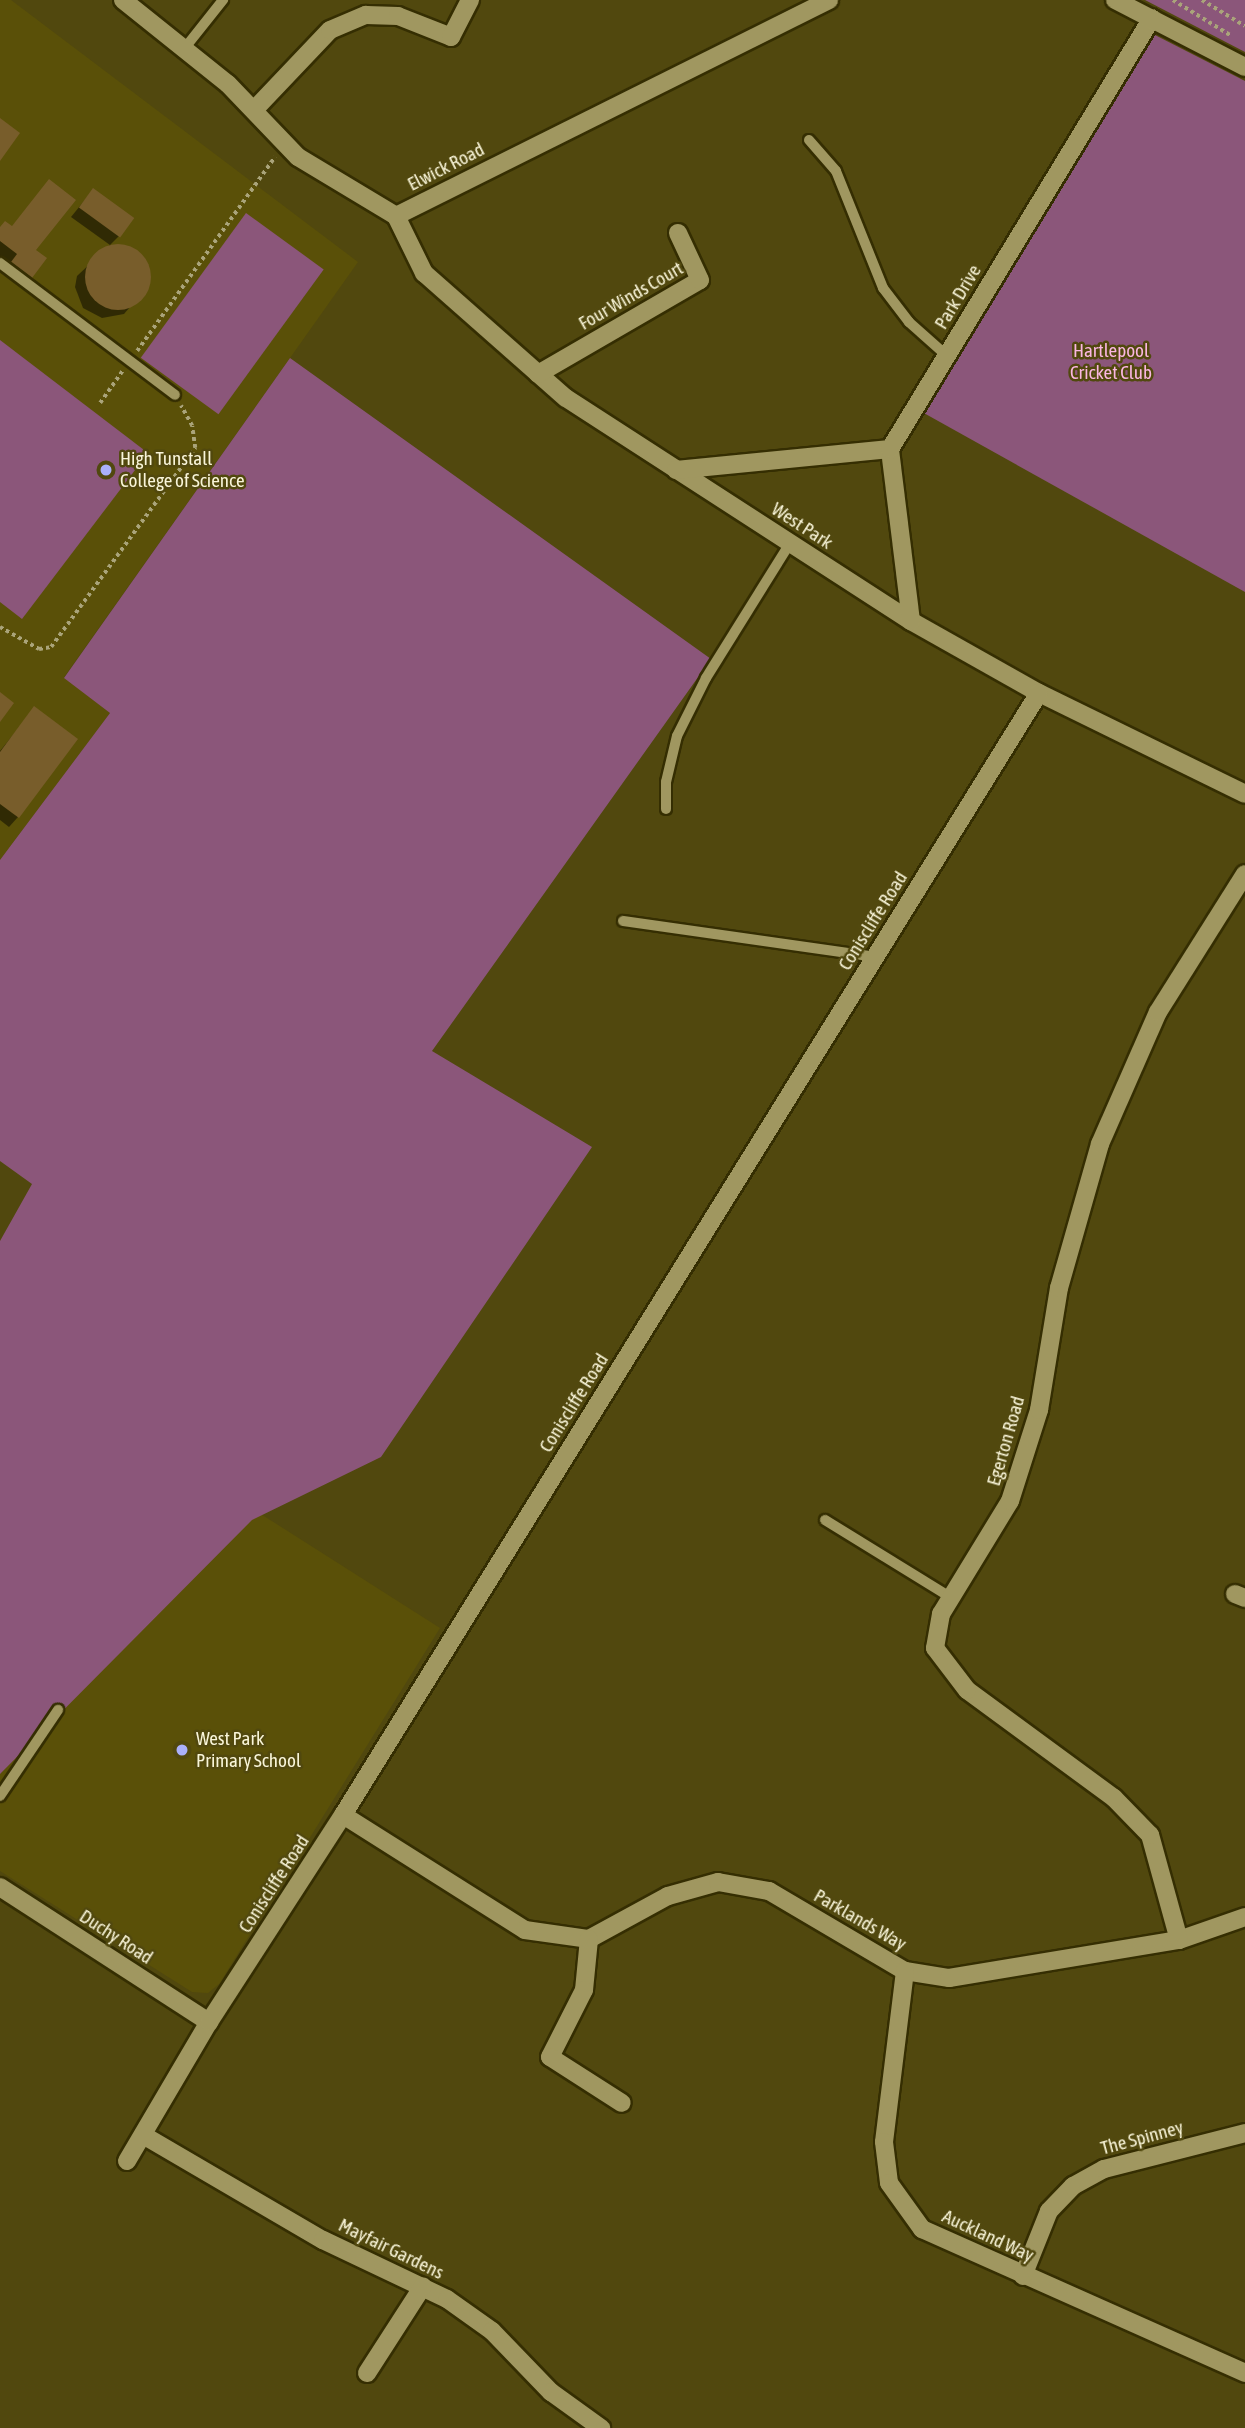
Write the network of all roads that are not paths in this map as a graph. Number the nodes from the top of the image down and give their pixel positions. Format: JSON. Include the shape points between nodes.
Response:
{"nodes":[{"id":1,"x":123,"y":0,"type":"edge"},
{"id":2,"x":223,"y":0,"type":"edge"},
{"id":3,"x":470,"y":0,"type":"edge"},
{"id":4,"x":829,"y":0,"type":"edge"},
{"id":5,"x":1115,"y":0,"type":"edge"},
{"id":6,"x":1152,"y":18,"type":"junction"},
{"id":7,"x":184,"y":49,"type":"junction"},
{"id":8,"x":1245,"y":67,"type":"edge"},
{"id":9,"x":254,"y":110,"type":"junction"},
{"id":10,"x":809,"y":140,"type":"dead end"},
{"id":11,"x":396,"y":216,"type":"junction"},
{"id":12,"x":678,"y":233,"type":"dead end"},
{"id":13,"x":0,"y":263,"type":"edge"},
{"id":14,"x":947,"y":356,"type":"junction"},
{"id":15,"x":538,"y":374,"type":"junction"},
{"id":16,"x":175,"y":395,"type":"road end"},
{"id":17,"x":890,"y":449,"type":"junction"},
{"id":18,"x":676,"y":470,"type":"junction"},
{"id":19,"x":790,"y":543,"type":"junction"},
{"id":20,"x":911,"y":621,"type":"junction"},
{"id":21,"x":1039,"y":693,"type":"junction"},
{"id":22,"x":1245,"y":794,"type":"edge"},
{"id":23,"x":666,"y":808,"type":"dead end"},
{"id":24,"x":1245,"y":874,"type":"edge"},
{"id":25,"x":623,"y":921,"type":"dead end"},
{"id":26,"x":876,"y":957,"type":"junction"},
{"id":27,"x":825,"y":1520,"type":"dead end"},
{"id":28,"x":952,"y":1598,"type":"junction"},
{"id":29,"x":58,"y":1710,"type":"dead end"},
{"id":30,"x":0,"y":1796,"type":"edge"},
{"id":31,"x":343,"y":1815,"type":"junction"},
{"id":32,"x":0,"y":1887,"type":"edge"},
{"id":33,"x":1245,"y":1917,"type":"edge"},
{"id":34,"x":589,"y":1940,"type":"junction"},
{"id":35,"x":1179,"y":1941,"type":"junction"},
{"id":36,"x":905,"y":1971,"type":"junction"},
{"id":37,"x":209,"y":2022,"type":"junction"},
{"id":38,"x":622,"y":2103,"type":"dead end"},
{"id":39,"x":1245,"y":2133,"type":"edge"},
{"id":40,"x":143,"y":2134,"type":"junction"},
{"id":41,"x":127,"y":2161,"type":"dead end"},
{"id":42,"x":1023,"y":2276,"type":"junction"},
{"id":43,"x":423,"y":2286,"type":"junction"},
{"id":44,"x":1245,"y":2373,"type":"edge"},
{"id":45,"x":367,"y":2374,"type":"dead end"},
{"id":46,"x":601,"y":2428,"type":"edge"}],
"edges":[{"from":1,"to":7,"type":"street","name":"Elwick Road"},
{"from":2,"to":7,"type":"lane"},
{"from":3,"to":9,"type":"street","via":[[451,37],[398,16],[366,15],[330,30]]},
{"from":4,"to":11,"type":"street","name":"Elwick Road"},
{"from":5,"to":6,"type":"street"},
{"from":6,"to":8,"type":"street"},
{"from":6,"to":14,"type":"street","name":"Park Drive"},
{"from":7,"to":9,"type":"street","name":"Elwick Road"},
{"from":9,"to":11,"type":"street","name":"Elwick Road","via":[[298,157]]},
{"from":10,"to":14,"type":"lane","via":[[836,170],[883,288],[909,322]]},
{"from":11,"to":15,"type":"street","name":"West Park","via":[[424,273]]},
{"from":12,"to":15,"type":"street","name":"Four Winds Court","via":[[700,280]]},
{"from":13,"to":16,"type":"lane"},
{"from":14,"to":17,"type":"street","name":"Park Drive"},
{"from":15,"to":18,"type":"street","name":"West Park","via":[[566,398]]},
{"from":17,"to":18,"type":"street"},
{"from":17,"to":20,"type":"street"},
{"from":18,"to":19,"type":"street","name":"West Park"},
{"from":19,"to":20,"type":"street","name":"West Park"},
{"from":19,"to":23,"type":"lane","via":[[706,678],[677,736],[666,782]]},
{"from":20,"to":21,"type":"street","name":"West Park"},
{"from":21,"to":22,"type":"street","name":"West Park"},
{"from":21,"to":26,"type":"street","name":"Coniscliffe Road"},
{"from":24,"to":28,"type":"street","name":"Egerton Road","via":[[1158,1012],[1100,1144],[1059,1288],[1039,1410],[1010,1501]]},
{"from":25,"to":26,"type":"lane"},
{"from":26,"to":31,"type":"street","name":"Coniscliffe Road"},
{"from":27,"to":28,"type":"lane"},
{"from":28,"to":35,"type":"street","name":"Egerton Road","via":[[942,1614],[935,1648],[967,1690],[1114,1798],[1150,1835]]},
{"from":29,"to":30,"type":"lane"},
{"from":31,"to":34,"type":"street","via":[[525,1930]]},
{"from":31,"to":37,"type":"street","name":"Coniscliffe Road"},
{"from":32,"to":37,"type":"street","name":"Duchy Road"},
{"from":33,"to":35,"type":"street","name":"Parklands Way"},
{"from":34,"to":36,"type":"street","name":"Parklands Way","via":[[668,1896],[719,1882],[769,1891]]},
{"from":34,"to":38,"type":"street","via":[[584,1990],[550,2057]]},
{"from":35,"to":36,"type":"street","name":"Parklands Way","via":[[949,1978]]},
{"from":36,"to":42,"type":"street","name":"Auckland Way","via":[[884,2142],[889,2183],[922,2229]]},
{"from":37,"to":40,"type":"street","name":"Coniscliffe Road"},
{"from":39,"to":42,"type":"street","name":"The Spinney","via":[[1104,2169],[1073,2186],[1049,2211]]},
{"from":40,"to":41,"type":"street","name":"Coniscliffe Road"},
{"from":40,"to":43,"type":"street","name":"Mayfair Gardens","via":[[323,2239]]},
{"from":42,"to":44,"type":"street","name":"Auckland Way"},
{"from":43,"to":45,"type":"street"},
{"from":43,"to":46,"type":"street","name":"Mayfair Gardens","via":[[492,2331],[551,2392]]}]}
